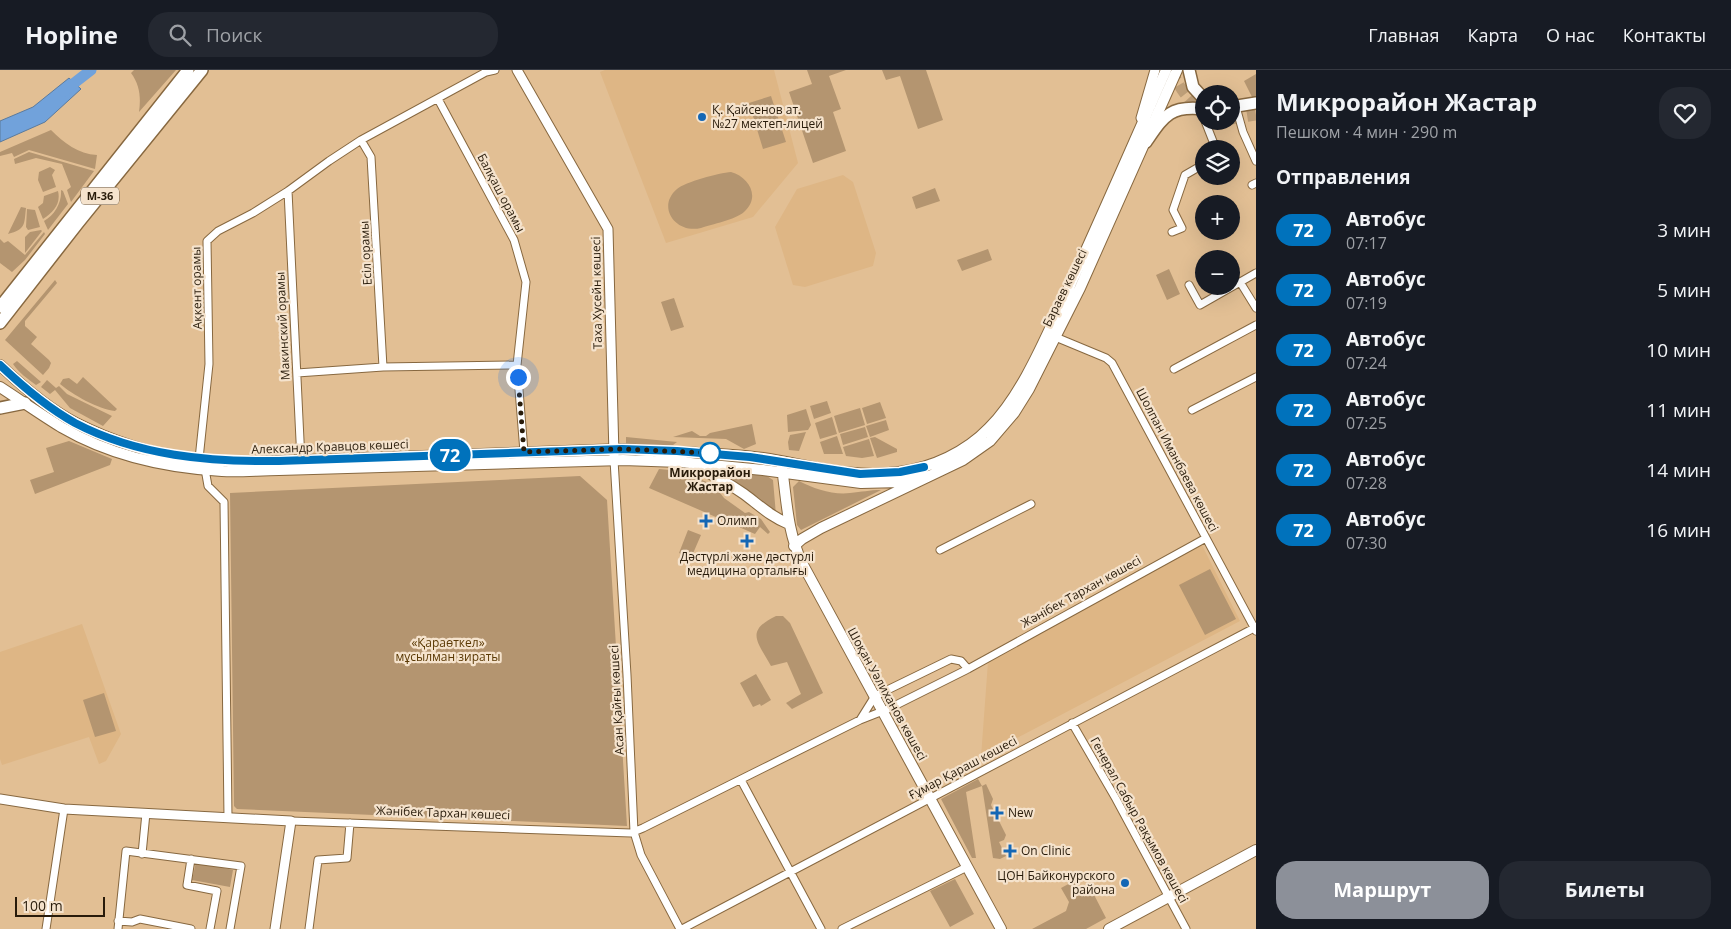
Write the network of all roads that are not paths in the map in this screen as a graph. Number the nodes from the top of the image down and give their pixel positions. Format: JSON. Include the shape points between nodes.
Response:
{"nodes":[{"id":1,"x":188,"y":70,"type":"edge"},
{"id":2,"x":202,"y":70,"type":"edge"},
{"id":3,"x":495,"y":70,"type":"edge"},
{"id":4,"x":517,"y":70,"type":"edge"},
{"id":5,"x":1155,"y":70,"type":"edge"},
{"id":6,"x":1166,"y":70,"type":"edge"},
{"id":7,"x":1177,"y":70,"type":"edge"},
{"id":8,"x":1189,"y":70,"type":"edge"},
{"id":9,"x":1195,"y":91,"type":"edge"},
{"id":10,"x":438,"y":99,"type":"junction"},
{"id":11,"x":1256,"y":103,"type":"edge"},
{"id":12,"x":1240,"y":107,"type":"edge"},
{"id":13,"x":1195,"y":108,"type":"edge"},
{"id":14,"x":1256,"y":108,"type":"edge"},
{"id":15,"x":1240,"y":109,"type":"edge"},
{"id":16,"x":1240,"y":124,"type":"edge"},
{"id":17,"x":361,"y":140,"type":"junction"},
{"id":18,"x":1146,"y":142,"type":"junction"},
{"id":19,"x":1133,"y":146,"type":"junction"},
{"id":20,"x":1256,"y":161,"type":"edge"},
{"id":21,"x":1195,"y":169,"type":"edge"},
{"id":22,"x":1119,"y":188,"type":"junction"},
{"id":23,"x":288,"y":190,"type":"junction"},
{"id":24,"x":1172,"y":232,"type":"dead end"},
{"id":25,"x":1256,"y":273,"type":"edge"},
{"id":26,"x":1240,"y":282,"type":"joint"},
{"id":27,"x":1189,"y":285,"type":"dead end"},
{"id":28,"x":1217,"y":295,"type":"edge"},
{"id":29,"x":0,"y":307,"type":"edge"},
{"id":30,"x":1256,"y":308,"type":"edge"},
{"id":31,"x":0,"y":323,"type":"edge"},
{"id":32,"x":1256,"y":325,"type":"edge"},
{"id":33,"x":1051,"y":335,"type":"junction"},
{"id":34,"x":517,"y":364,"type":"junction"},
{"id":35,"x":0,"y":365,"type":"edge"},
{"id":36,"x":383,"y":367,"type":"junction"},
{"id":37,"x":1174,"y":368,"type":"dead end"},
{"id":38,"x":297,"y":374,"type":"junction"},
{"id":39,"x":1256,"y":377,"type":"edge"},
{"id":40,"x":0,"y":387,"type":"edge"},
{"id":41,"x":25,"y":403,"type":"junction"},
{"id":42,"x":0,"y":408,"type":"edge"},
{"id":43,"x":1192,"y":410,"type":"dead end"},
{"id":44,"x":614,"y":450,"type":"junction"},
{"id":45,"x":524,"y":452,"type":"junction"},
{"id":46,"x":199,"y":459,"type":"junction"},
{"id":47,"x":614,"y":460,"type":"junction"},
{"id":48,"x":301,"y":461,"type":"junction"},
{"id":49,"x":680,"y":462,"type":"junction"},
{"id":50,"x":782,"y":467,"type":"junction"},
{"id":51,"x":205,"y":470,"type":"junction"},
{"id":52,"x":925,"y":472,"type":"junction"},
{"id":53,"x":1031,"y":504,"type":"dead end"},
{"id":54,"x":789,"y":524,"type":"junction"},
{"id":55,"x":1206,"y":538,"type":"junction"},
{"id":56,"x":794,"y":546,"type":"junction"},
{"id":57,"x":940,"y":550,"type":"dead end"},
{"id":58,"x":1256,"y":629,"type":"edge"},
{"id":59,"x":968,"y":669,"type":"junction"},
{"id":60,"x":875,"y":696,"type":"junction"},
{"id":61,"x":883,"y":712,"type":"junction"},
{"id":62,"x":860,"y":720,"type":"junction"},
{"id":63,"x":1072,"y":723,"type":"junction"},
{"id":64,"x":741,"y":780,"type":"junction"},
{"id":65,"x":930,"y":798,"type":"junction"},
{"id":66,"x":0,"y":799,"type":"edge"},
{"id":67,"x":64,"y":809,"type":"junction"},
{"id":68,"x":146,"y":813,"type":"junction"},
{"id":69,"x":228,"y":817,"type":"junction"},
{"id":70,"x":291,"y":820,"type":"junction"},
{"id":71,"x":350,"y":823,"type":"junction"},
{"id":72,"x":634,"y":832,"type":"junction"},
{"id":73,"x":1256,"y":850,"type":"edge"},
{"id":74,"x":142,"y":854,"type":"junction"},
{"id":75,"x":1256,"y":857,"type":"edge"},
{"id":76,"x":191,"y":859,"type":"junction"},
{"id":77,"x":967,"y":867,"type":"junction"},
{"id":78,"x":791,"y":872,"type":"junction"},
{"id":79,"x":1170,"y":900,"type":"junction"},
{"id":80,"x":118,"y":925,"type":"edge"},
{"id":81,"x":1001,"y":928,"type":"edge"},
{"id":82,"x":46,"y":929,"type":"edge"},
{"id":83,"x":191,"y":929,"type":"edge"},
{"id":84,"x":210,"y":929,"type":"edge"},
{"id":85,"x":230,"y":929,"type":"edge"},
{"id":86,"x":275,"y":929,"type":"edge"},
{"id":87,"x":309,"y":929,"type":"edge"},
{"id":88,"x":681,"y":929,"type":"edge"},
{"id":89,"x":821,"y":929,"type":"edge"},
{"id":90,"x":842,"y":929,"type":"edge"},
{"id":91,"x":1109,"y":929,"type":"edge"},
{"id":92,"x":1122,"y":929,"type":"edge"},
{"id":93,"x":1186,"y":929,"type":"edge"}],
"edges":[{"from":1,"to":29,"type":"main road","number":"M-36"},
{"from":2,"to":31,"type":"main road","number":"M-36"},
{"from":3,"to":10,"type":"street","name":"Ақкент орамы"},
{"from":4,"to":44,"type":"street","name":"Таха Хусейн көшесі","via":[[608,229]]},
{"from":5,"to":19,"type":"street"},
{"from":6,"to":19,"type":"main road","name":"Бараев көшесі"},
{"from":7,"to":18,"type":"main road","name":"Бараев көшесі"},
{"from":8,"to":9,"type":"main road"},
{"from":10,"to":17,"type":"street","name":"Ақкент орамы"},
{"from":10,"to":34,"type":"street","name":"Балқаш орамы","via":[[514,240],[526,282]]},
{"from":11,"to":12,"type":"main road"},
{"from":13,"to":18,"type":"main road","via":[[1183,108],[1170,114]]},
{"from":14,"to":15,"type":"main road"},
{"from":16,"to":20,"type":"street"},
{"from":17,"to":23,"type":"street","name":"Ақкент орамы"},
{"from":17,"to":36,"type":"street","name":"Есіл орамы","via":[[371,156]]},
{"from":18,"to":22,"type":"main road","name":"Бараев көшесі"},
{"from":19,"to":22,"type":"main road","name":"Бараев көшесі"},
{"from":21,"to":24,"type":"street","via":[[1185,175],[1173,210],[1182,228]]},
{"from":22,"to":33,"type":"main road","name":"Бараев көшесі"},
{"from":23,"to":38,"type":"street","name":"Макинский орамы"},
{"from":23,"to":46,"type":"street","name":"Ақкент орамы","via":[[218,231],[208,241],[210,364]]},
{"from":25,"to":26,"type":"street"},
{"from":26,"to":30,"type":"street"},
{"from":27,"to":28,"type":"street","via":[[1200,305]]},
{"from":32,"to":37,"type":"street"},
{"from":33,"to":52,"type":"main road","name":"Бараев көшесі","via":[[1037,365],[990,427],[968,446]]},
{"from":33,"to":55,"type":"street","name":"Шолпан Иманбаева көшесі","via":[[1106,358],[1112,364]]},
{"from":34,"to":36,"type":"street"},
{"from":34,"to":45,"type":"street","name":"Балқаш орамы"},
{"from":35,"to":46,"type":"main road","name":"Александр Кравцов көшесі","via":[[76,423],[154,452]]},
{"from":36,"to":38,"type":"street"},
{"from":38,"to":48,"type":"street","name":"Макинский орамы"},
{"from":39,"to":43,"type":"street"},
{"from":40,"to":41,"type":"main road","name":"Александр Кравцов көшесі"},
{"from":41,"to":42,"type":"main road"},
{"from":41,"to":51,"type":"main road","name":"Александр Кравцов көшесі","via":[[91,442],[156,463]]},
{"from":44,"to":45,"type":"main road","name":"Александр Кравцов көшесі"},
{"from":44,"to":47,"type":"street","name":"Таха Хусейн көшесі"},
{"from":44,"to":50,"type":"main road","name":"Александр Кравцов көшесі","via":[[764,458]]},
{"from":45,"to":48,"type":"main road","name":"Александр Кравцов көшесі"},
{"from":46,"to":48,"type":"main road","name":"Александр Кравцов көшесі"},
{"from":47,"to":49,"type":"main road","name":"Александр Кравцов көшесі"},
{"from":47,"to":51,"type":"main road","name":"Александр Кравцов көшесі"},
{"from":47,"to":72,"type":"street","name":"Асан Қайғы көшесі"},
{"from":49,"to":50,"type":"main road","name":"Александр Кравцов көшесі"},
{"from":49,"to":54,"type":"main road","via":[[716,475],[775,518]]},
{"from":50,"to":52,"type":"main road","name":"Александр Кравцов көшесі","via":[[860,474]]},
{"from":50,"to":54,"type":"main road","name":"Шоқан Уәлиханов көшесі"},
{"from":51,"to":69,"type":"street","via":[[208,486],[224,502]]},
{"from":52,"to":56,"type":"main road"},
{"from":53,"to":57,"type":"street"},
{"from":54,"to":56,"type":"main road","name":"Шоқан Уәлиханов көшесі"},
{"from":55,"to":58,"type":"street","name":"Шолпан Иманбаева көшесі"},
{"from":55,"to":59,"type":"street","name":"Жәнібек Тархан көшесі"},
{"from":56,"to":60,"type":"main road","name":"Шоқан Уәлиханов көшесі"},
{"from":58,"to":63,"type":"street","name":"Ғұмар Қараш көшесі"},
{"from":59,"to":60,"type":"street","via":[[960,661],[951,659]]},
{"from":59,"to":61,"type":"street","name":"Жәнібек Тархан көшесі"},
{"from":60,"to":61,"type":"main road","name":"Шоқан Уәлиханов көшесі"},
{"from":60,"to":62,"type":"street"},
{"from":61,"to":62,"type":"street","name":"Жәнібек Тархан көшесі"},
{"from":61,"to":65,"type":"main road","name":"Шоқан Уәлиханов көшесі"},
{"from":62,"to":64,"type":"street","name":"Жәнібек Тархан көшесі"},
{"from":63,"to":65,"type":"street","name":"Ғұмар Қараш көшесі"},
{"from":63,"to":79,"type":"street","name":"Генерал Сабыр Рақымов көшесі"},
{"from":64,"to":72,"type":"street","name":"Жәнібек Тархан көшесі"},
{"from":64,"to":78,"type":"street"},
{"from":65,"to":77,"type":"main road","name":"Шоқан Уәлиханов көшесі"},
{"from":65,"to":78,"type":"street","name":"Ғұмар Қараш көшесі"},
{"from":66,"to":67,"type":"street","name":"Жәнібек Тархан көшесі"},
{"from":67,"to":68,"type":"street","name":"Жәнібек Тархан көшесі"},
{"from":67,"to":82,"type":"street"},
{"from":68,"to":69,"type":"street","name":"Жәнібек Тархан көшесі"},
{"from":68,"to":74,"type":"street"},
{"from":69,"to":70,"type":"street","name":"Жәнібек Тархан көшесі"},
{"from":70,"to":71,"type":"street","name":"Жәнібек Тархан көшесі"},
{"from":70,"to":86,"type":"street"},
{"from":71,"to":72,"type":"street","name":"Жәнібек Тархан көшесі"},
{"from":71,"to":87,"type":"street","via":[[347,858],[318,860]]},
{"from":72,"to":88,"type":"street","name":"Асан Қайғы көшесі","via":[[641,855]]},
{"from":73,"to":79,"type":"main road"},
{"from":74,"to":76,"type":"street"},
{"from":74,"to":80,"type":"street","via":[[126,851]]},
{"from":75,"to":79,"type":"main road"},
{"from":76,"to":84,"type":"street","via":[[187,885],[217,891]]},
{"from":76,"to":85,"type":"street","via":[[241,866]]},
{"from":77,"to":81,"type":"main road","name":"Шоқан Уәлиханов көшесі"},
{"from":77,"to":90,"type":"street"},
{"from":78,"to":88,"type":"street","name":"Ғұмар Қараш көшесі"},
{"from":78,"to":89,"type":"street"},
{"from":79,"to":91,"type":"main road"},
{"from":79,"to":92,"type":"main road"},
{"from":79,"to":93,"type":"street","name":"Генерал Сабыр Рақымов көшесі"},
{"from":80,"to":83,"type":"street","via":[[140,919]]}]}
